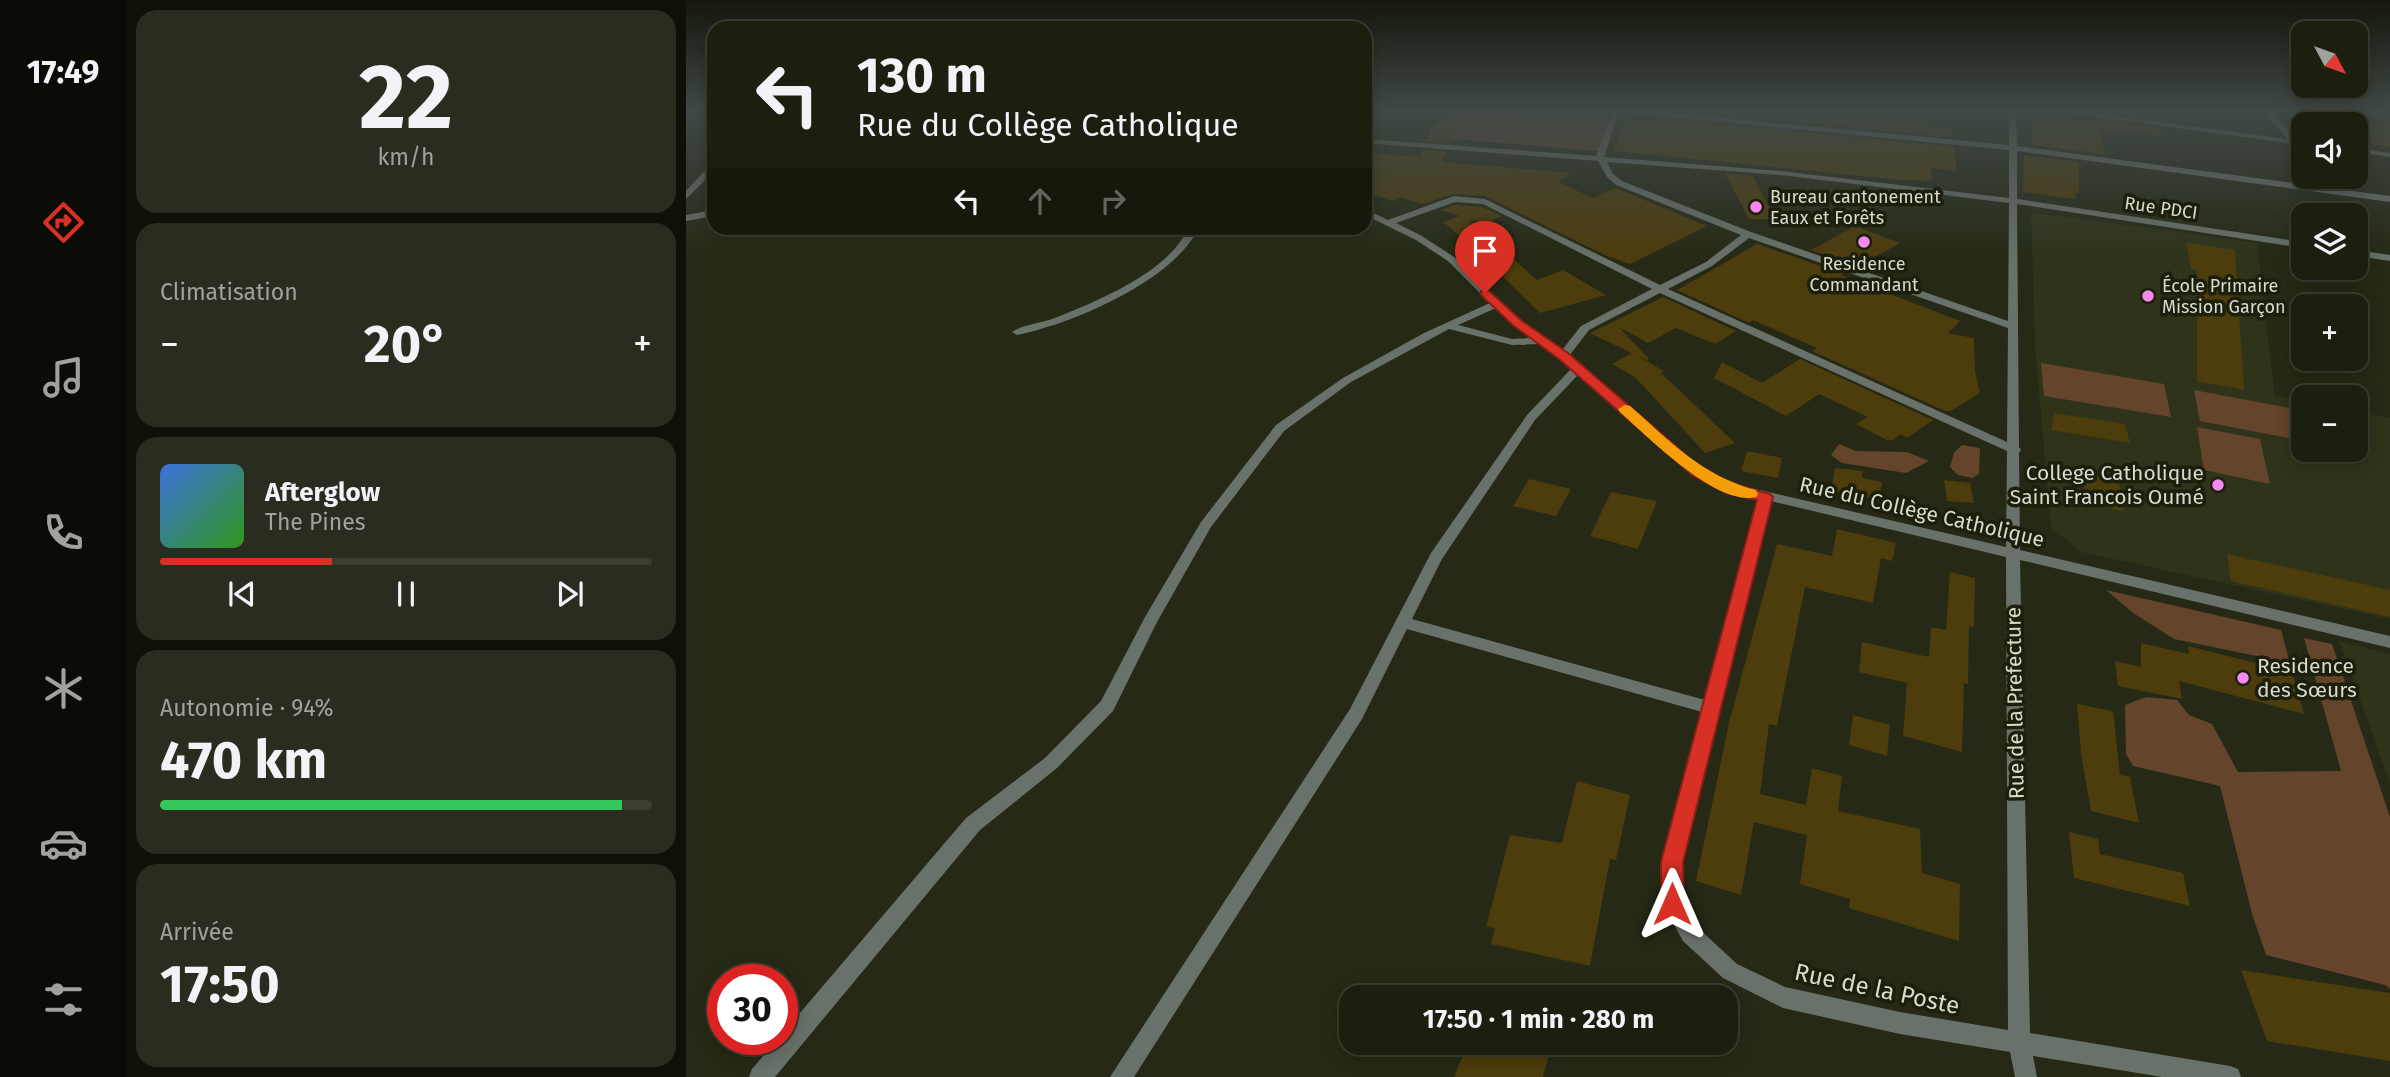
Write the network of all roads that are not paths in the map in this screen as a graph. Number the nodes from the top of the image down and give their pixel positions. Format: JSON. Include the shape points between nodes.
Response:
{"nodes":[{"id":1,"x":1602,"y":160,"type":"edge"},
{"id":2,"x":1637,"y":160,"type":"edge"},
{"id":3,"x":2012,"y":160,"type":"edge"},
{"id":4,"x":2102,"y":160,"type":"edge"},
{"id":5,"x":707,"y":174,"type":"edge"},
{"id":6,"x":686,"y":196,"type":"edge"},
{"id":7,"x":2390,"y":199,"type":"edge"},
{"id":8,"x":2014,"y":201,"type":"junction"},
{"id":9,"x":707,"y":214,"type":"edge"},
{"id":10,"x":1372,"y":215,"type":"edge"},
{"id":11,"x":686,"y":218,"type":"edge"},
{"id":12,"x":1388,"y":223,"type":"junction"},
{"id":13,"x":1748,"y":233,"type":"junction"},
{"id":14,"x":1188,"y":235,"type":"edge"},
{"id":15,"x":2291,"y":243,"type":"edge"},
{"id":16,"x":2368,"y":255,"type":"edge"},
{"id":17,"x":2390,"y":258,"type":"edge"},
{"id":18,"x":1661,"y":290,"type":"junction"},
{"id":19,"x":1496,"y":304,"type":"junction"},
{"id":20,"x":1448,"y":326,"type":"junction"},
{"id":21,"x":2014,"y":327,"type":"junction"},
{"id":22,"x":1017,"y":332,"type":"dead end"},
{"id":23,"x":1542,"y":341,"type":"junction"},
{"id":24,"x":1563,"y":356,"type":"junction"},
{"id":25,"x":1578,"y":368,"type":"junction"},
{"id":26,"x":2015,"y":450,"type":"junction"},
{"id":27,"x":1765,"y":497,"type":"junction"},
{"id":28,"x":2013,"y":556,"type":"junction"},
{"id":29,"x":1402,"y":622,"type":"junction"},
{"id":30,"x":2390,"y":642,"type":"edge"},
{"id":31,"x":1711,"y":708,"type":"junction"},
{"id":32,"x":2019,"y":1043,"type":"junction"},
{"id":33,"x":760,"y":1077,"type":"edge"},
{"id":34,"x":1121,"y":1077,"type":"edge"},
{"id":35,"x":2026,"y":1077,"type":"edge"},
{"id":36,"x":2230,"y":1077,"type":"edge"}],
"edges":[{"from":1,"to":13,"type":"street","via":[[1619,183]]},
{"from":2,"to":8,"type":"street","name":"Rue PDCI"},
{"from":3,"to":8,"type":"street","name":"Rue de la Prefecture"},
{"from":4,"to":7,"type":"street"},
{"from":5,"to":6,"type":"street"},
{"from":8,"to":15,"type":"street","name":"Rue PDCI"},
{"from":8,"to":21,"type":"street","name":"Rue de la Prefecture"},
{"from":9,"to":11,"type":"street"},
{"from":10,"to":12,"type":"street","name":"Rue du Collège Catholique"},
{"from":12,"to":18,"type":"street","via":[[1454,199],[1476,200]]},
{"from":12,"to":19,"type":"street","name":"Rue du Collège Catholique","via":[[1451,259]]},
{"from":13,"to":18,"type":"street","via":[[1709,264]]},
{"from":13,"to":21,"type":"street"},
{"from":14,"to":22,"type":"street","via":[[1187,243],[1161,265],[1110,298],[1034,331]]},
{"from":16,"to":17,"type":"street"},
{"from":18,"to":24,"type":"street","via":[[1585,328]]},
{"from":18,"to":26,"type":"street"},
{"from":19,"to":20,"type":"street"},
{"from":19,"to":23,"type":"street","name":"Rue du Collège Catholique"},
{"from":20,"to":23,"type":"street","via":[[1512,342]]},
{"from":20,"to":33,"type":"street","via":[[1347,380],[1280,428],[1206,525],[1107,706],[1051,764],[973,824]]},
{"from":21,"to":26,"type":"street","name":"Rue de la Prefecture"},
{"from":23,"to":24,"type":"street","name":"Rue du Collège Catholique"},
{"from":24,"to":25,"type":"street","name":"Rue du Collège Catholique"},
{"from":25,"to":27,"type":"street","name":"Rue du Collège Catholique","via":[[1697,472],[1731,489]]},
{"from":25,"to":29,"type":"street","via":[[1531,418],[1436,557]]},
{"from":26,"to":28,"type":"street","name":"Rue de la Prefecture"},
{"from":27,"to":28,"type":"street","name":"Rue du Collège Catholique"},
{"from":27,"to":31,"type":"street","name":"Rue de la Poste"},
{"from":28,"to":30,"type":"street","name":"Rue du Collège Catholique"},
{"from":28,"to":32,"type":"street","name":"Rue de la Prefecture"},
{"from":29,"to":31,"type":"street"},
{"from":29,"to":34,"type":"street","via":[[1356,714]]},
{"from":31,"to":32,"type":"street","name":"Rue de la Poste","via":[[1672,862],[1672,904],[1690,934],[1730,971],[1783,997]]},
{"from":32,"to":35,"type":"street","name":"Rue de la Prefecture"},
{"from":32,"to":36,"type":"street","name":"Rue de la Poste"}]}
